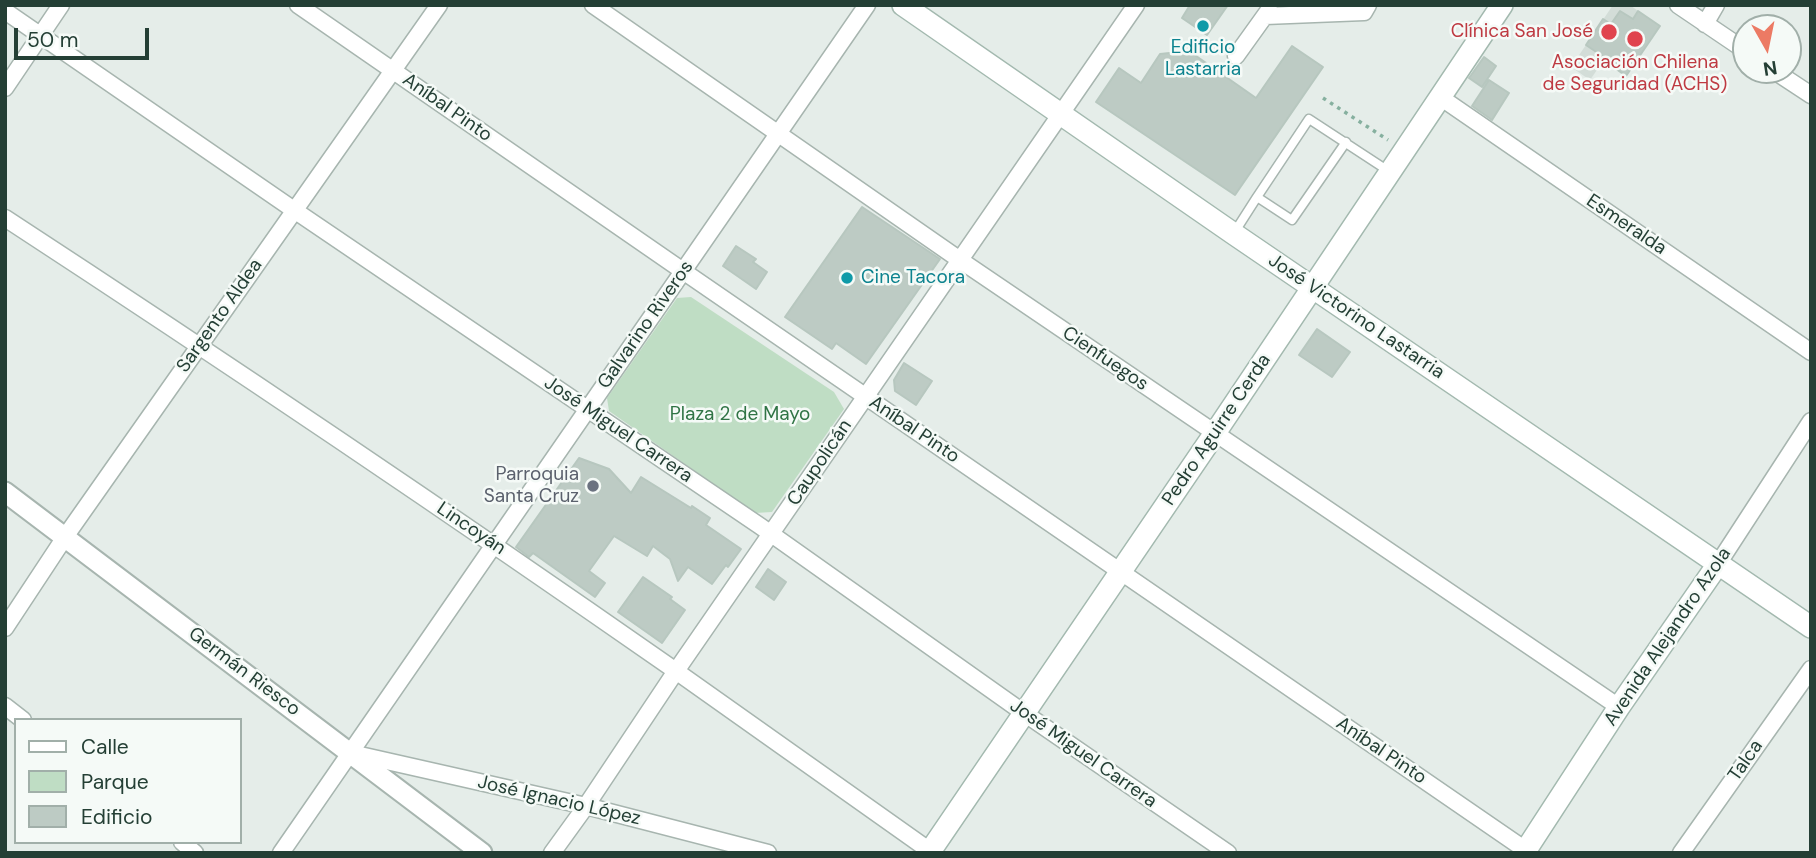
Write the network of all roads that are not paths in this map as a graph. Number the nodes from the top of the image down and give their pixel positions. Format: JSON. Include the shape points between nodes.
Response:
{"nodes":[{"id":1,"x":61,"y":5,"type":"edge"},
{"id":2,"x":298,"y":5,"type":"edge"},
{"id":3,"x":439,"y":5,"type":"edge"},
{"id":4,"x":593,"y":5,"type":"edge"},
{"id":5,"x":867,"y":5,"type":"edge"},
{"id":6,"x":903,"y":5,"type":"edge"},
{"id":7,"x":1136,"y":5,"type":"edge"},
{"id":8,"x":1502,"y":5,"type":"edge"},
{"id":9,"x":1678,"y":5,"type":"edge"},
{"id":10,"x":1716,"y":5,"type":"edge"},
{"id":11,"x":1366,"y":9,"type":"edge"},
{"id":12,"x":5,"y":11,"type":"edge"},
{"id":13,"x":1269,"y":11,"type":"edge"},
{"id":14,"x":1705,"y":24,"type":"junction"},
{"id":15,"x":41,"y":35,"type":"junction"},
{"id":16,"x":1732,"y":42,"type":"edge"},
{"id":17,"x":1236,"y":56,"type":"dead end"},
{"id":18,"x":393,"y":71,"type":"junction"},
{"id":19,"x":1793,"y":84,"type":"edge"},
{"id":20,"x":5,"y":88,"type":"edge"},
{"id":21,"x":1811,"y":96,"type":"edge"},
{"id":22,"x":1440,"y":97,"type":"junction"},
{"id":23,"x":1060,"y":114,"type":"junction"},
{"id":24,"x":778,"y":134,"type":"junction"},
{"id":25,"x":1346,"y":142,"type":"junction"},
{"id":26,"x":1390,"y":172,"type":"junction"},
{"id":27,"x":1257,"y":197,"type":"junction"},
{"id":28,"x":295,"y":210,"type":"junction"},
{"id":29,"x":5,"y":218,"type":"edge"},
{"id":30,"x":1234,"y":234,"type":"junction"},
{"id":31,"x":960,"y":260,"type":"junction"},
{"id":32,"x":683,"y":271,"type":"junction"},
{"id":33,"x":1313,"y":287,"type":"junction"},
{"id":34,"x":200,"y":345,"type":"junction"},
{"id":35,"x":1811,"y":352,"type":"edge"},
{"id":36,"x":865,"y":397,"type":"junction"},
{"id":37,"x":587,"y":410,"type":"junction"},
{"id":38,"x":1811,"y":421,"type":"edge"},
{"id":39,"x":1215,"y":433,"type":"junction"},
{"id":40,"x":5,"y":492,"type":"edge"},
{"id":41,"x":771,"y":534,"type":"junction"},
{"id":42,"x":65,"y":537,"type":"junction"},
{"id":43,"x":494,"y":545,"type":"junction"},
{"id":44,"x":1718,"y":564,"type":"junction"},
{"id":45,"x":1121,"y":572,"type":"junction"},
{"id":46,"x":1811,"y":627,"type":"edge"},
{"id":47,"x":5,"y":628,"type":"edge"},
{"id":48,"x":1811,"y":669,"type":"edge"},
{"id":49,"x":676,"y":671,"type":"junction"},
{"id":50,"x":5,"y":706,"type":"edge"},
{"id":51,"x":1619,"y":707,"type":"junction"},
{"id":52,"x":1024,"y":713,"type":"junction"},
{"id":53,"x":20,"y":718,"type":"edge"},
{"id":54,"x":350,"y":752,"type":"junction"},
{"id":55,"x":586,"y":806,"type":"junction"},
{"id":56,"x":929,"y":852,"type":"edge"},
{"id":57,"x":1527,"y":852,"type":"edge"},
{"id":58,"x":281,"y":853,"type":"edge"},
{"id":59,"x":482,"y":853,"type":"edge"},
{"id":60,"x":552,"y":853,"type":"edge"},
{"id":61,"x":768,"y":853,"type":"edge"},
{"id":62,"x":1228,"y":853,"type":"edge"},
{"id":63,"x":1681,"y":853,"type":"edge"}],
"edges":[{"from":1,"to":15,"type":"street"},
{"from":2,"to":18,"type":"street","name":"Aníbal Pinto"},
{"from":3,"to":18,"type":"street","name":"Sargento Aldea"},
{"from":4,"to":24,"type":"street","name":"Cienfuegos"},
{"from":5,"to":24,"type":"street","name":"Galvarino Riveros"},
{"from":6,"to":23,"type":"main road","name":"José Victorino Lastarria"},
{"from":7,"to":23,"type":"street","name":"Caupolicán"},
{"from":8,"to":22,"type":"main road","name":"Pedro Aguirre Cerda"},
{"from":9,"to":14,"type":"street"},
{"from":10,"to":14,"type":"street"},
{"from":11,"to":13,"type":"street"},
{"from":12,"to":15,"type":"street","name":"José Miguel Carrera"},
{"from":13,"to":17,"type":"street"},
{"from":14,"to":16,"type":"street"},
{"from":15,"to":20,"type":"street"},
{"from":15,"to":28,"type":"street","name":"José Miguel Carrera"},
{"from":18,"to":28,"type":"street","name":"Sargento Aldea"},
{"from":18,"to":32,"type":"street","name":"Aníbal Pinto"},
{"from":19,"to":21,"type":"street"},
{"from":22,"to":26,"type":"main road","name":"Pedro Aguirre Cerda"},
{"from":22,"to":35,"type":"street","name":"Esmeralda"},
{"from":23,"to":30,"type":"main road","name":"José Victorino Lastarria"},
{"from":23,"to":31,"type":"street","name":"Caupolicán"},
{"from":24,"to":31,"type":"street","name":"Cienfuegos"},
{"from":24,"to":32,"type":"street","name":"Galvarino Riveros"},
{"from":25,"to":26,"type":"lane"},
{"from":25,"to":27,"type":"lane","via":[[1292,220]]},
{"from":25,"to":27,"type":"lane","via":[[1309,119]]},
{"from":26,"to":33,"type":"main road","name":"Pedro Aguirre Cerda"},
{"from":27,"to":30,"type":"lane"},
{"from":28,"to":34,"type":"street","name":"Sargento Aldea"},
{"from":28,"to":37,"type":"street","name":"José Miguel Carrera"},
{"from":29,"to":34,"type":"street","name":"Lincoyán"},
{"from":30,"to":33,"type":"main road","name":"José Victorino Lastarria"},
{"from":31,"to":36,"type":"street","name":"Caupolicán"},
{"from":31,"to":39,"type":"street","name":"Cienfuegos"},
{"from":32,"to":36,"type":"street","name":"Aníbal Pinto"},
{"from":32,"to":37,"type":"street","name":"Galvarino Riveros"},
{"from":33,"to":39,"type":"main road","name":"Pedro Aguirre Cerda"},
{"from":33,"to":44,"type":"main road","name":"José Victorino Lastarria"},
{"from":34,"to":42,"type":"street","name":"Sargento Aldea"},
{"from":34,"to":43,"type":"street","name":"Lincoyán"},
{"from":36,"to":41,"type":"street","name":"Caupolicán"},
{"from":36,"to":45,"type":"street","name":"Aníbal Pinto"},
{"from":37,"to":41,"type":"street","name":"José Miguel Carrera"},
{"from":37,"to":43,"type":"street","name":"Galvarino Riveros"},
{"from":38,"to":44,"type":"street","name":"Avenida Alejandro Azola"},
{"from":39,"to":45,"type":"main road","name":"Pedro Aguirre Cerda"},
{"from":39,"to":51,"type":"street","name":"Cienfuegos"},
{"from":40,"to":42,"type":"street","name":"Germán Riesco"},
{"from":41,"to":49,"type":"street","name":"Caupolicán"},
{"from":41,"to":52,"type":"street","name":"José Miguel Carrera"},
{"from":42,"to":47,"type":"street","name":"Sargento Aldea"},
{"from":42,"to":54,"type":"street","name":"Germán Riesco"},
{"from":43,"to":49,"type":"street","name":"Lincoyán"},
{"from":43,"to":54,"type":"street","name":"Galvarino Riveros"},
{"from":44,"to":46,"type":"main road","name":"José Victorino Lastarria"},
{"from":44,"to":51,"type":"main road","name":"Avenida Alejandro Azola"},
{"from":45,"to":52,"type":"main road","name":"Pedro Aguirre Cerda"},
{"from":45,"to":57,"type":"street","name":"Aníbal Pinto"},
{"from":48,"to":63,"type":"street","name":"Talca"},
{"from":49,"to":55,"type":"street","name":"Caupolicán"},
{"from":49,"to":56,"type":"street","name":"Lincoyán"},
{"from":50,"to":53,"type":"street"},
{"from":51,"to":57,"type":"main road","name":"Avenida Alejandro Azola"},
{"from":52,"to":56,"type":"main road","name":"Pedro Aguirre Cerda"},
{"from":52,"to":62,"type":"street","name":"José Miguel Carrera"},
{"from":54,"to":55,"type":"street","name":"José Ignacio López"},
{"from":54,"to":58,"type":"street","name":"Galvarino Riveros"},
{"from":54,"to":59,"type":"street","name":"Germán Riesco"},
{"from":55,"to":60,"type":"street","name":"Caupolicán"},
{"from":55,"to":61,"type":"street","name":"José Ignacio López"}]}
